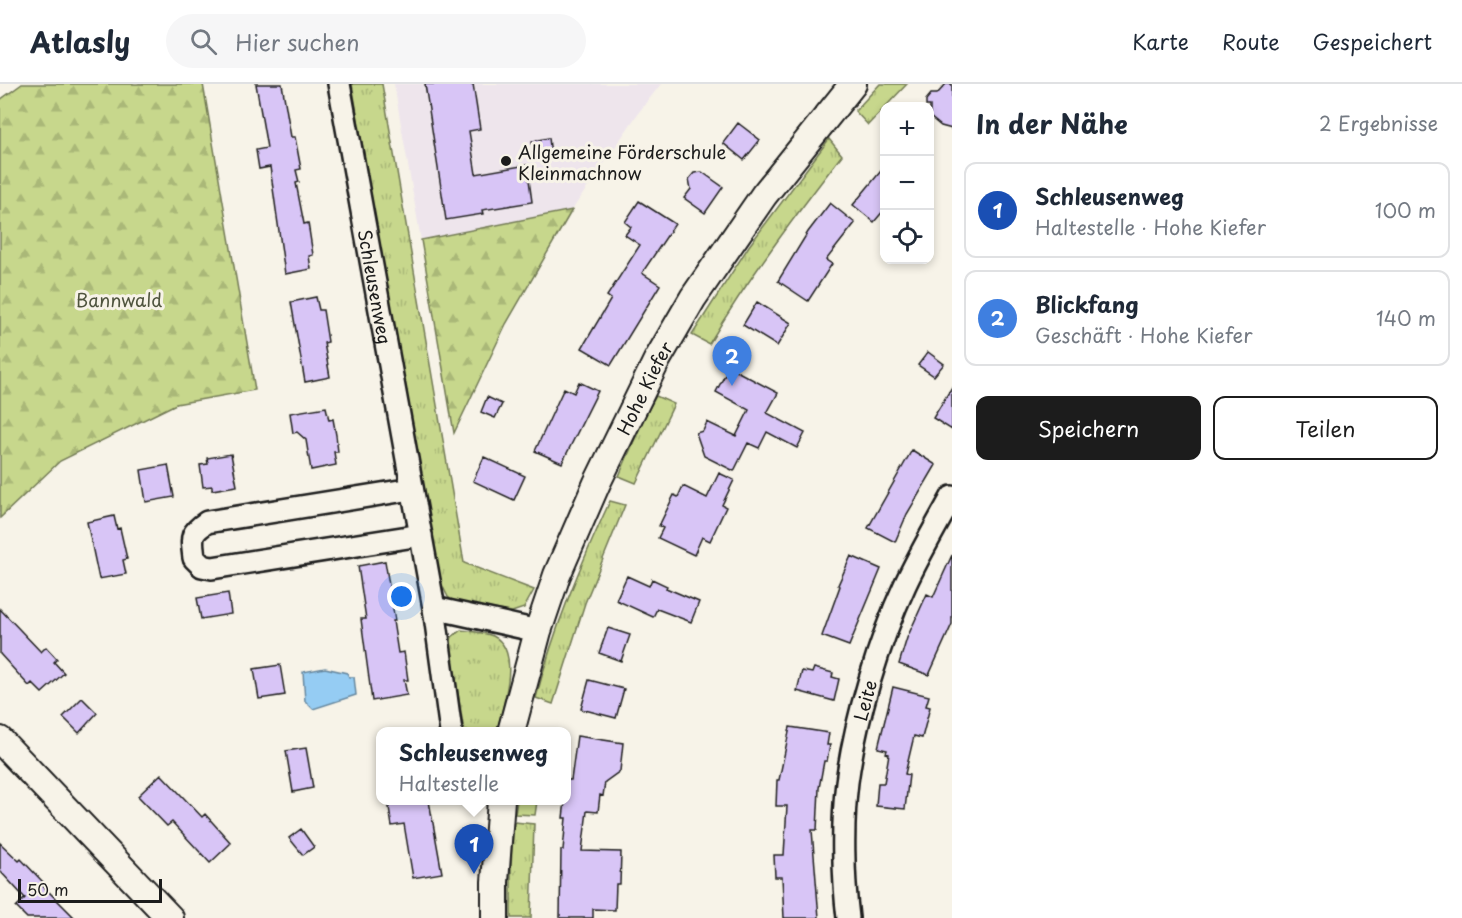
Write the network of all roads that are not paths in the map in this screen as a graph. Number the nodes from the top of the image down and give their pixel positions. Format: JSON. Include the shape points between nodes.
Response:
{"nodes":[{"id":1,"x":339,"y":84,"type":"edge"},
{"id":2,"x":853,"y":84,"type":"edge"},
{"id":3,"x":412,"y":489,"type":"junction"},
{"id":4,"x":952,"y":497,"type":"edge"},
{"id":5,"x":421,"y":535,"type":"junction"},
{"id":6,"x":434,"y":608,"type":"junction"},
{"id":7,"x":538,"y":631,"type":"junction"},
{"id":8,"x":450,"y":727,"type":"edge"},
{"id":9,"x":512,"y":727,"type":"edge"},
{"id":10,"x":0,"y":740,"type":"edge"},
{"id":11,"x":501,"y":805,"type":"edge"},
{"id":12,"x":170,"y":918,"type":"edge"},
{"id":13,"x":495,"y":918,"type":"edge"},
{"id":14,"x":848,"y":918,"type":"edge"}],
"edges":[{"from":1,"to":3,"type":"street","name":"Schleusenweg"},
{"from":2,"to":7,"type":"street","name":"Hohe Kiefer","via":[[764,195],[693,298],[657,360],[593,490],[557,574]]},
{"from":3,"to":5,"type":"street","name":"Schleusenweg"},
{"from":3,"to":5,"type":"street","via":[[207,522],[196,529],[192,538],[194,558],[202,566],[212,568]]},
{"from":4,"to":14,"type":"street","name":"Leite","via":[[905,586],[881,645],[859,721],[847,782]]},
{"from":5,"to":6,"type":"street","name":"Schleusenweg"},
{"from":6,"to":7,"type":"street"},
{"from":6,"to":8,"type":"street"},
{"from":7,"to":9,"type":"street","name":"Hohe Kiefer"},
{"from":10,"to":12,"type":"street"},
{"from":11,"to":13,"type":"street"}]}
